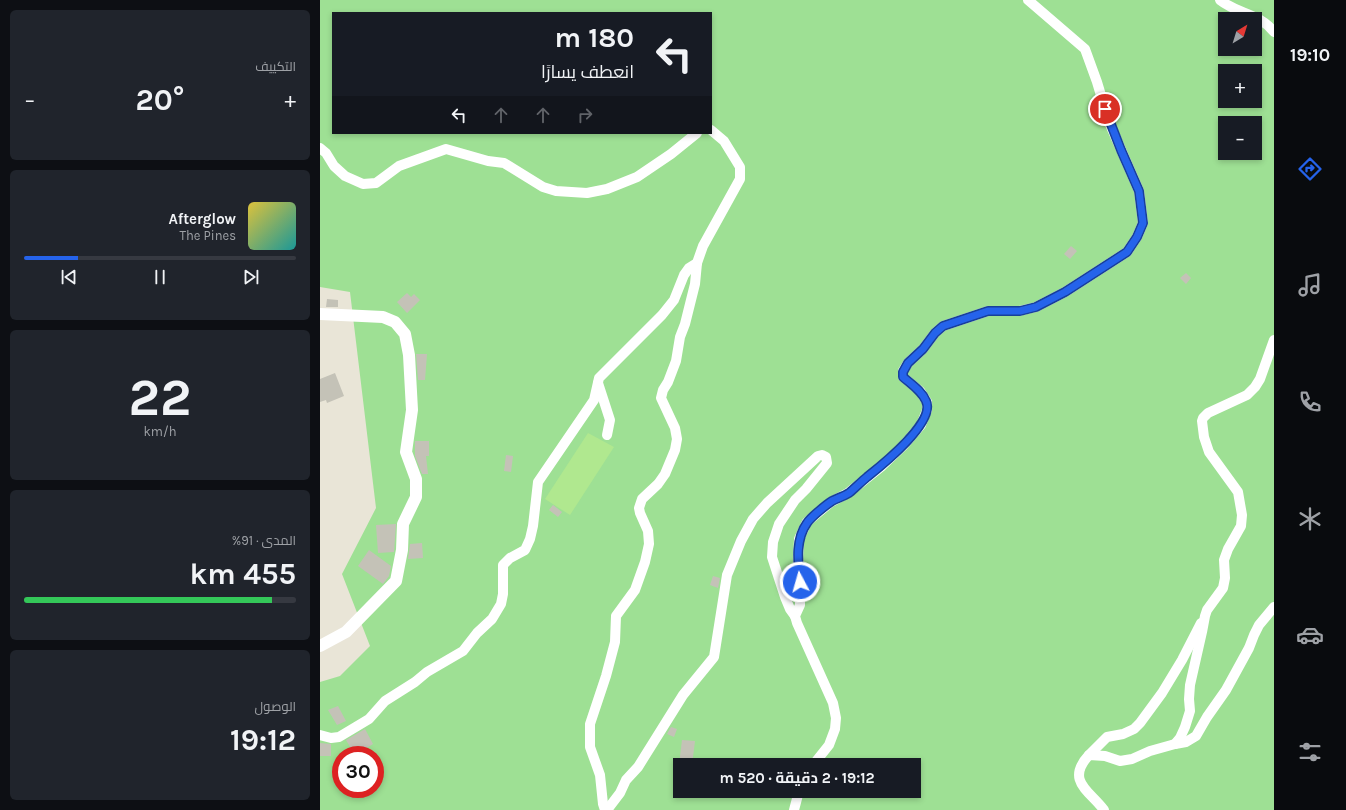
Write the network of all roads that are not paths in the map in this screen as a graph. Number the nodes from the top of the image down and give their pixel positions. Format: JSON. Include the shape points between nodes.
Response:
{"nodes":[{"id":1,"x":1028,"y":0,"type":"edge"},
{"id":2,"x":1220,"y":0,"type":"edge"},
{"id":3,"x":1274,"y":32,"type":"edge"},
{"id":4,"x":712,"y":131,"type":"edge"},
{"id":5,"x":696,"y":134,"type":"edge"},
{"id":6,"x":320,"y":148,"type":"edge"},
{"id":7,"x":697,"y":263,"type":"junction"},
{"id":8,"x":320,"y":314,"type":"edge"},
{"id":9,"x":1274,"y":340,"type":"edge"},
{"id":10,"x":598,"y":383,"type":"junction"},
{"id":11,"x":607,"y":435,"type":"dead end"},
{"id":12,"x":1274,"y":607,"type":"edge"},
{"id":13,"x":795,"y":616,"type":"junction"},
{"id":14,"x":1204,"y":616,"type":"junction"},
{"id":15,"x":320,"y":646,"type":"edge"},
{"id":16,"x":320,"y":735,"type":"edge"},
{"id":17,"x":1176,"y":744,"type":"junction"},
{"id":18,"x":1089,"y":755,"type":"junction"},
{"id":19,"x":818,"y":758,"type":"edge"},
{"id":20,"x":797,"y":798,"type":"edge"},
{"id":21,"x":606,"y":810,"type":"edge"},
{"id":22,"x":794,"y":810,"type":"edge"},
{"id":23,"x":1104,"y":810,"type":"edge"}],
"edges":[{"from":1,"to":13,"type":"street","via":[[1085,49],[1109,122],[1139,191],[1143,223],[1127,252],[1065,292],[1036,307],[1020,311],[988,311],[943,326],[908,363],[903,377],[920,391],[927,402],[927,410],[921,425],[882,466],[807,522],[799,539],[800,605]]},
{"from":2,"to":3,"type":"street","via":[[1261,19]]},
{"from":4,"to":7,"type":"street","via":[[724,141],[740,167],[740,179],[703,246]]},
{"from":5,"to":6,"type":"street","via":[[637,178],[587,193],[556,191],[543,187],[504,163],[446,149],[399,166],[376,183],[363,184],[345,176]]},
{"from":7,"to":10,"type":"street","via":[[684,275],[674,300],[662,316],[599,378]]},
{"from":7,"to":21,"type":"street","via":[[695,284],[676,361],[661,398],[675,428],[675,450],[665,474],[642,499],[639,508],[648,531],[649,544],[645,562],[635,590],[616,616],[615,642],[590,724],[590,747],[600,774]]},
{"from":8,"to":15,"type":"street","via":[[384,318],[395,322],[405,334],[409,355],[412,410],[406,452],[416,479],[416,497],[403,524],[402,550],[396,581],[346,632]]},
{"from":9,"to":14,"type":"street","via":[[1255,387],[1247,395],[1208,414],[1202,421],[1204,437],[1210,452],[1238,492],[1242,515],[1241,526],[1224,560],[1223,588]]},
{"from":10,"to":11,"type":"street","via":[[610,420]]},
{"from":10,"to":16,"type":"street","via":[[594,400],[538,482],[530,539],[525,550],[503,565],[501,604],[492,620],[477,633],[463,651],[385,701],[369,719],[339,736],[331,738]]},
{"from":12,"to":17,"type":"street","via":[[1259,626],[1226,690],[1196,736]]},
{"from":13,"to":19,"type":"street","via":[[833,703],[836,718],[829,744]]},
{"from":13,"to":21,"type":"street","via":[[785,597],[772,556],[773,542],[779,524],[826,462],[826,457],[822,455],[767,503],[753,519],[727,575],[714,657],[683,695],[638,767]]},
{"from":14,"to":17,"type":"street","via":[[1190,685],[1190,711]]},
{"from":14,"to":18,"type":"street","via":[[1182,660],[1148,713],[1134,729],[1107,737]]},
{"from":17,"to":18,"type":"street","via":[[1120,761],[1105,756]]},
{"from":18,"to":23,"type":"street","via":[[1083,762],[1080,781],[1083,788]]},
{"from":20,"to":22,"type":"street"}]}
